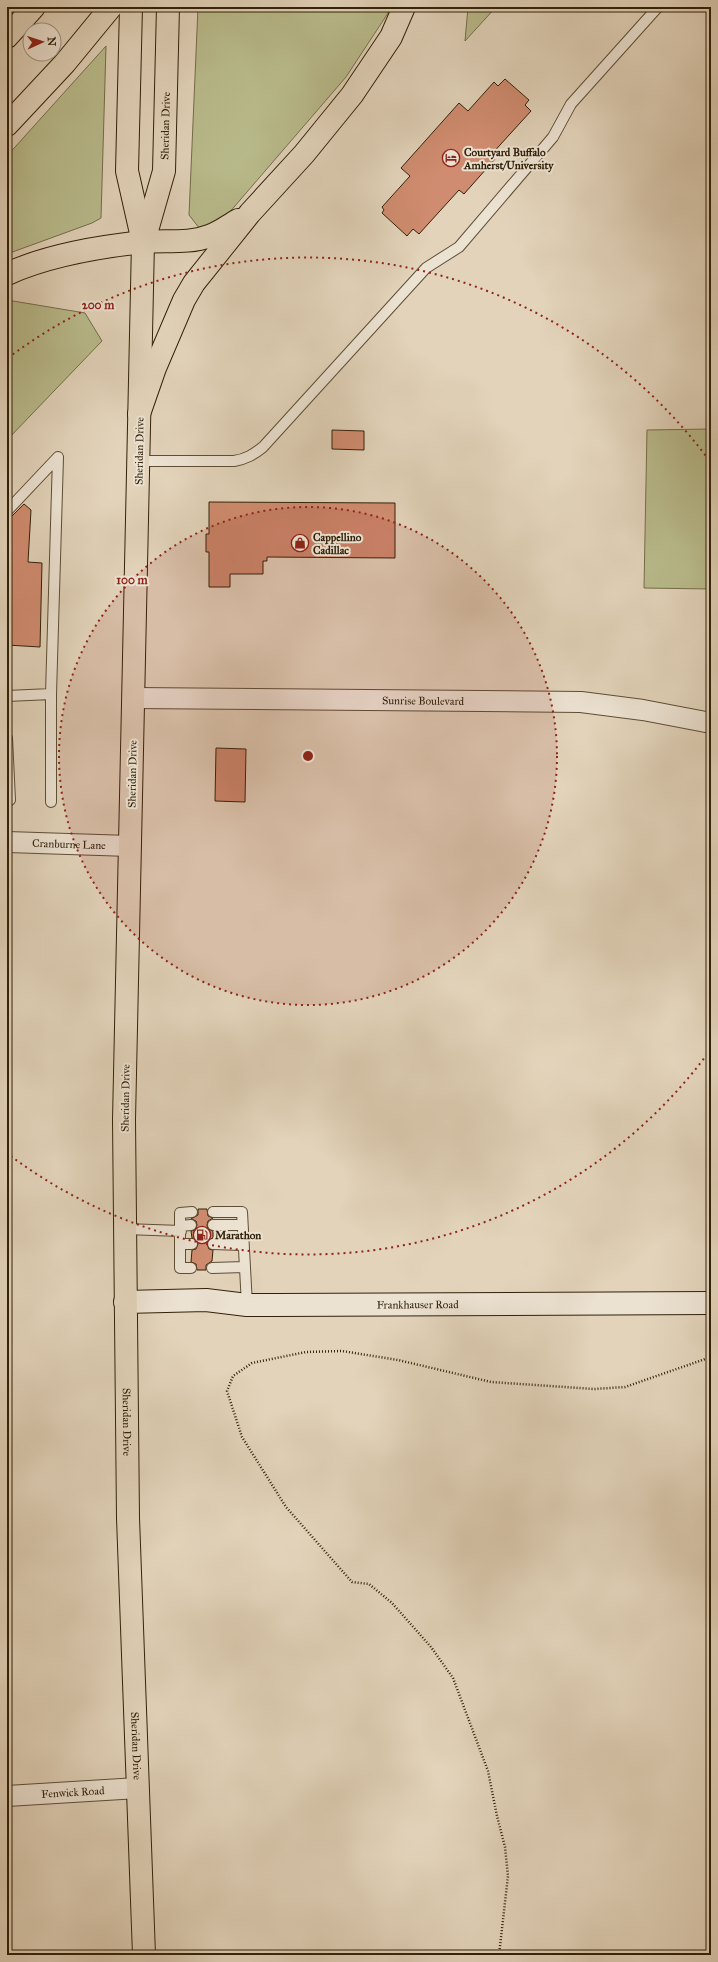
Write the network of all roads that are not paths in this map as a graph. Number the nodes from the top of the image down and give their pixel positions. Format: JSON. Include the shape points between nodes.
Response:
{"nodes":[{"id":1,"x":33,"y":7,"type":"edge"},
{"id":2,"x":111,"y":7,"type":"edge"},
{"id":3,"x":132,"y":7,"type":"edge"},
{"id":4,"x":168,"y":7,"type":"edge"},
{"id":5,"x":404,"y":7,"type":"edge"},
{"id":6,"x":658,"y":7,"type":"edge"},
{"id":7,"x":7,"y":31,"type":"edge"},
{"id":8,"x":7,"y":37,"type":"edge"},
{"id":9,"x":7,"y":125,"type":"edge"},
{"id":10,"x":250,"y":213,"type":"junction"},
{"id":11,"x":144,"y":242,"type":"junction"},
{"id":12,"x":7,"y":274,"type":"edge"},
{"id":13,"x":140,"y":414,"type":"junction"},
{"id":14,"x":139,"y":461,"type":"junction"},
{"id":15,"x":7,"y":511,"type":"edge"},
{"id":16,"x":51,"y":694,"type":"junction"},
{"id":17,"x":7,"y":696,"type":"edge"},
{"id":18,"x":133,"y":698,"type":"junction"},
{"id":19,"x":711,"y":723,"type":"edge"},
{"id":20,"x":7,"y":738,"type":"edge"},
{"id":21,"x":10,"y":800,"type":"dead end"},
{"id":22,"x":51,"y":802,"type":"dead end"},
{"id":23,"x":7,"y":842,"type":"edge"},
{"id":24,"x":130,"y":846,"type":"junction"},
{"id":25,"x":192,"y":1212,"type":"dead end"},
{"id":26,"x":213,"y":1212,"type":"dead end"},
{"id":27,"x":191,"y":1225,"type":"dead end"},
{"id":28,"x":213,"y":1225,"type":"dead end"},
{"id":29,"x":242,"y":1225,"type":"junction"},
{"id":30,"x":180,"y":1228,"type":"junction"},
{"id":31,"x":125,"y":1229,"type":"junction"},
{"id":32,"x":180,"y":1244,"type":"junction"},
{"id":33,"x":192,"y":1244,"type":"dead end"},
{"id":34,"x":213,"y":1244,"type":"dead end"},
{"id":35,"x":242,"y":1245,"type":"junction"},
{"id":36,"x":244,"y":1267,"type":"junction"},
{"id":37,"x":191,"y":1268,"type":"dead end"},
{"id":38,"x":212,"y":1268,"type":"dead end"},
{"id":39,"x":125,"y":1302,"type":"junction"},
{"id":40,"x":711,"y":1303,"type":"edge"},
{"id":41,"x":247,"y":1305,"type":"junction"},
{"id":42,"x":138,"y":1788,"type":"junction"},
{"id":43,"x":7,"y":1796,"type":"edge"},
{"id":44,"x":144,"y":1955,"type":"edge"}],
"edges":[{"from":1,"to":7,"type":"main road"},
{"from":1,"to":8,"type":"main road"},
{"from":2,"to":9,"type":"main road","via":[[65,63]]},
{"from":3,"to":11,"type":"main road","name":"Sheridan Drive","via":[[127,171]]},
{"from":4,"to":11,"type":"main road","name":"Sheridan Drive","via":[[164,171]]},
{"from":5,"to":10,"type":"main road","via":[[391,37],[352,95],[304,154]]},
{"from":6,"to":14,"type":"lane","via":[[570,104],[553,137],[459,247],[426,268],[254,455],[234,461]]},
{"from":10,"to":11,"type":"main road","via":[[210,236]]},
{"from":10,"to":13,"type":"main road","via":[[194,283],[184,300],[155,368]]},
{"from":11,"to":12,"type":"main road","via":[[62,256]]},
{"from":11,"to":13,"type":"main road","name":"Sheridan Drive"},
{"from":13,"to":14,"type":"main road","name":"Sheridan Drive"},
{"from":14,"to":18,"type":"main road","name":"Sheridan Drive"},
{"from":15,"to":16,"type":"lane","via":[[58,457]]},
{"from":16,"to":17,"type":"lane"},
{"from":16,"to":22,"type":"lane"},
{"from":18,"to":19,"type":"street","name":"Sunrise Boulevard","via":[[581,702]]},
{"from":18,"to":24,"type":"main road","name":"Sheridan Drive"},
{"from":20,"to":21,"type":"lane"},
{"from":23,"to":24,"type":"street","name":"Cranburne Lane"},
{"from":24,"to":31,"type":"main road","name":"Sheridan Drive","via":[[124,1120]]},
{"from":25,"to":30,"type":"lane","via":[[180,1212]]},
{"from":26,"to":29,"type":"lane","via":[[242,1212]]},
{"from":27,"to":30,"type":"lane"},
{"from":28,"to":29,"type":"lane"},
{"from":29,"to":35,"type":"lane"},
{"from":30,"to":31,"type":"lane"},
{"from":30,"to":32,"type":"lane"},
{"from":31,"to":39,"type":"main road","name":"Sheridan Drive"},
{"from":32,"to":33,"type":"lane"},
{"from":32,"to":37,"type":"lane","via":[[180,1268]]},
{"from":34,"to":35,"type":"lane"},
{"from":35,"to":36,"type":"lane"},
{"from":36,"to":38,"type":"lane"},
{"from":36,"to":41,"type":"lane"},
{"from":39,"to":41,"type":"street","name":"Frankhauser Road","via":[[206,1300]]},
{"from":39,"to":42,"type":"main road","name":"Sheridan Drive","via":[[128,1518]]},
{"from":40,"to":41,"type":"street","name":"Frankhauser Road"},
{"from":42,"to":43,"type":"street","name":"Fenwick Road"},
{"from":42,"to":44,"type":"main road","name":"Sheridan Drive"}]}
